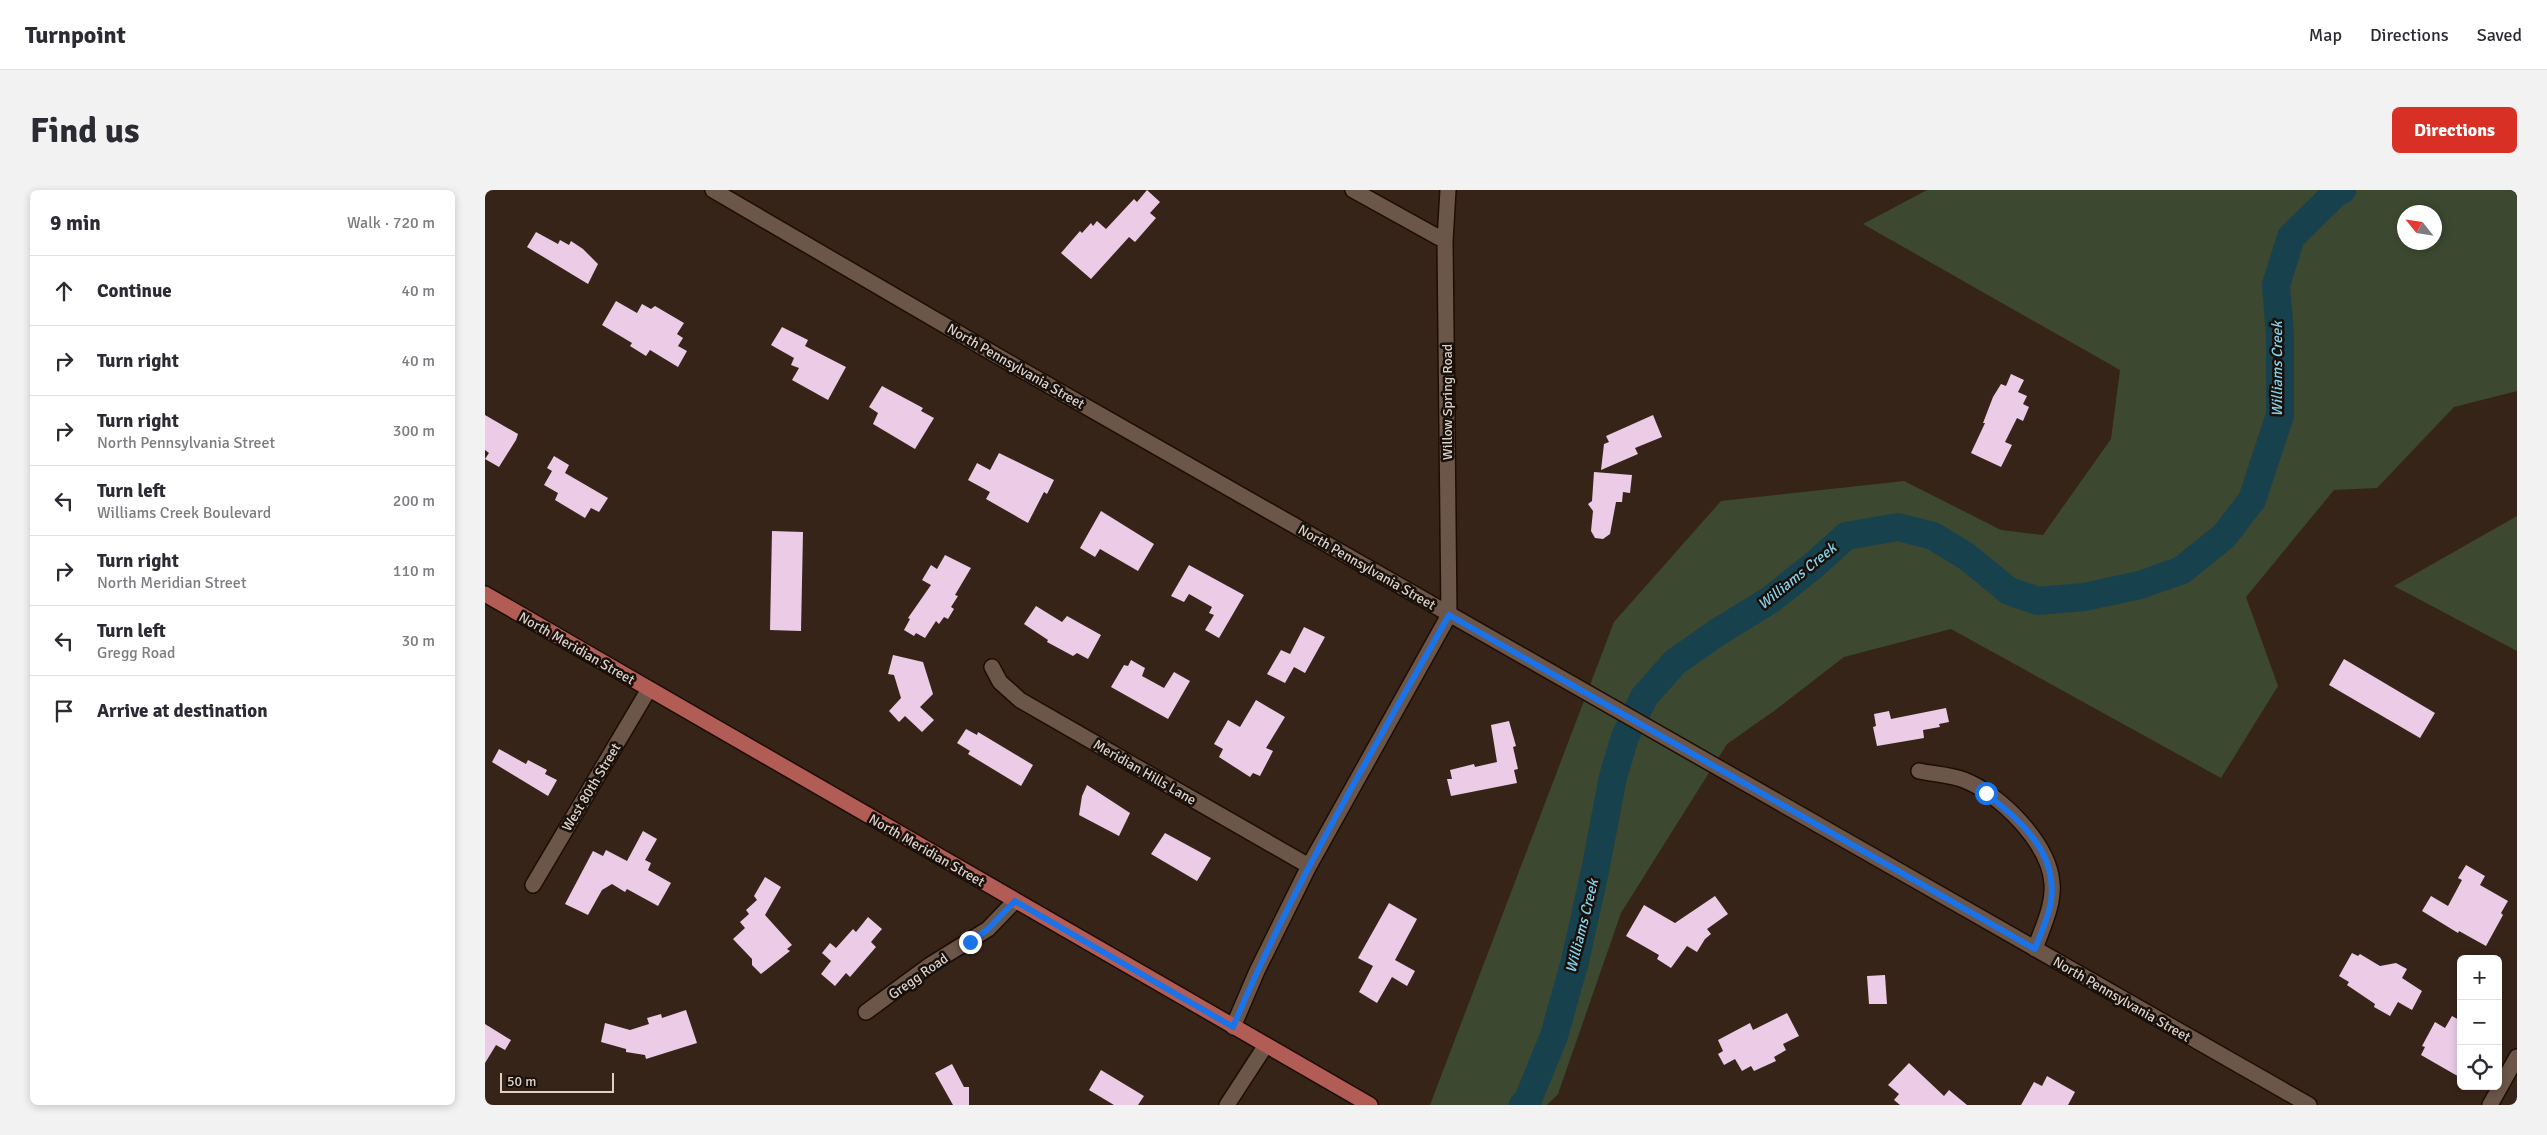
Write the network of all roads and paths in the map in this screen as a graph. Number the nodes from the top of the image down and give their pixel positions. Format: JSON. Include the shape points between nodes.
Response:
{"nodes":[{"id":1,"x":713,"y":190,"type":"edge"},
{"id":2,"x":1353,"y":190,"type":"edge"},
{"id":3,"x":1448,"y":190,"type":"edge"},
{"id":4,"x":1445,"y":240,"type":"junction"},
{"id":5,"x":485,"y":594,"type":"edge"},
{"id":6,"x":1449,"y":615,"type":"junction"},
{"id":7,"x":992,"y":667,"type":"dead end"},
{"id":8,"x":649,"y":690,"type":"junction"},
{"id":9,"x":1919,"y":771,"type":"dead end"},
{"id":10,"x":1309,"y":866,"type":"junction"},
{"id":11,"x":533,"y":885,"type":"dead end"},
{"id":12,"x":1015,"y":901,"type":"junction"},
{"id":13,"x":2035,"y":949,"type":"junction"},
{"id":14,"x":866,"y":1012,"type":"dead end"},
{"id":15,"x":1233,"y":1027,"type":"junction"},
{"id":16,"x":1266,"y":1045,"type":"junction"},
{"id":17,"x":2517,"y":1057,"type":"edge"},
{"id":18,"x":1227,"y":1105,"type":"edge"},
{"id":19,"x":1370,"y":1105,"type":"edge"},
{"id":20,"x":2309,"y":1105,"type":"edge"},
{"id":21,"x":2490,"y":1105,"type":"edge"}],
"edges":[{"from":1,"to":6,"type":"street","name":"North Pennsylvania Street"},
{"from":2,"to":4,"type":"street"},
{"from":3,"to":4,"type":"street","name":"Willow Spring Road"},
{"from":4,"to":6,"type":"street","name":"Willow Spring Road"},
{"from":5,"to":8,"type":"main road","name":"North Meridian Street"},
{"from":6,"to":10,"type":"street"},
{"from":6,"to":13,"type":"street","name":"North Pennsylvania Street"},
{"from":7,"to":10,"type":"street","name":"Meridian Hills Lane","via":[[1006,690],[1020,700]]},
{"from":8,"to":11,"type":"street","name":"West 80th Street"},
{"from":8,"to":12,"type":"main road","name":"North Meridian Street"},
{"from":9,"to":13,"type":"street","via":[[1964,780],[1986,793],[2019,819],[2037,842],[2048,863],[2052,883],[2051,902]]},
{"from":10,"to":15,"type":"street"},
{"from":12,"to":14,"type":"street","name":"Gregg Road","via":[[988,929],[930,965]]},
{"from":12,"to":15,"type":"main road","name":"North Meridian Street"},
{"from":13,"to":20,"type":"street","name":"North Pennsylvania Street"},
{"from":15,"to":16,"type":"main road","name":"North Meridian Street"},
{"from":16,"to":18,"type":"street"},
{"from":16,"to":19,"type":"main road","name":"North Meridian Street"},
{"from":17,"to":21,"type":"street"}]}
